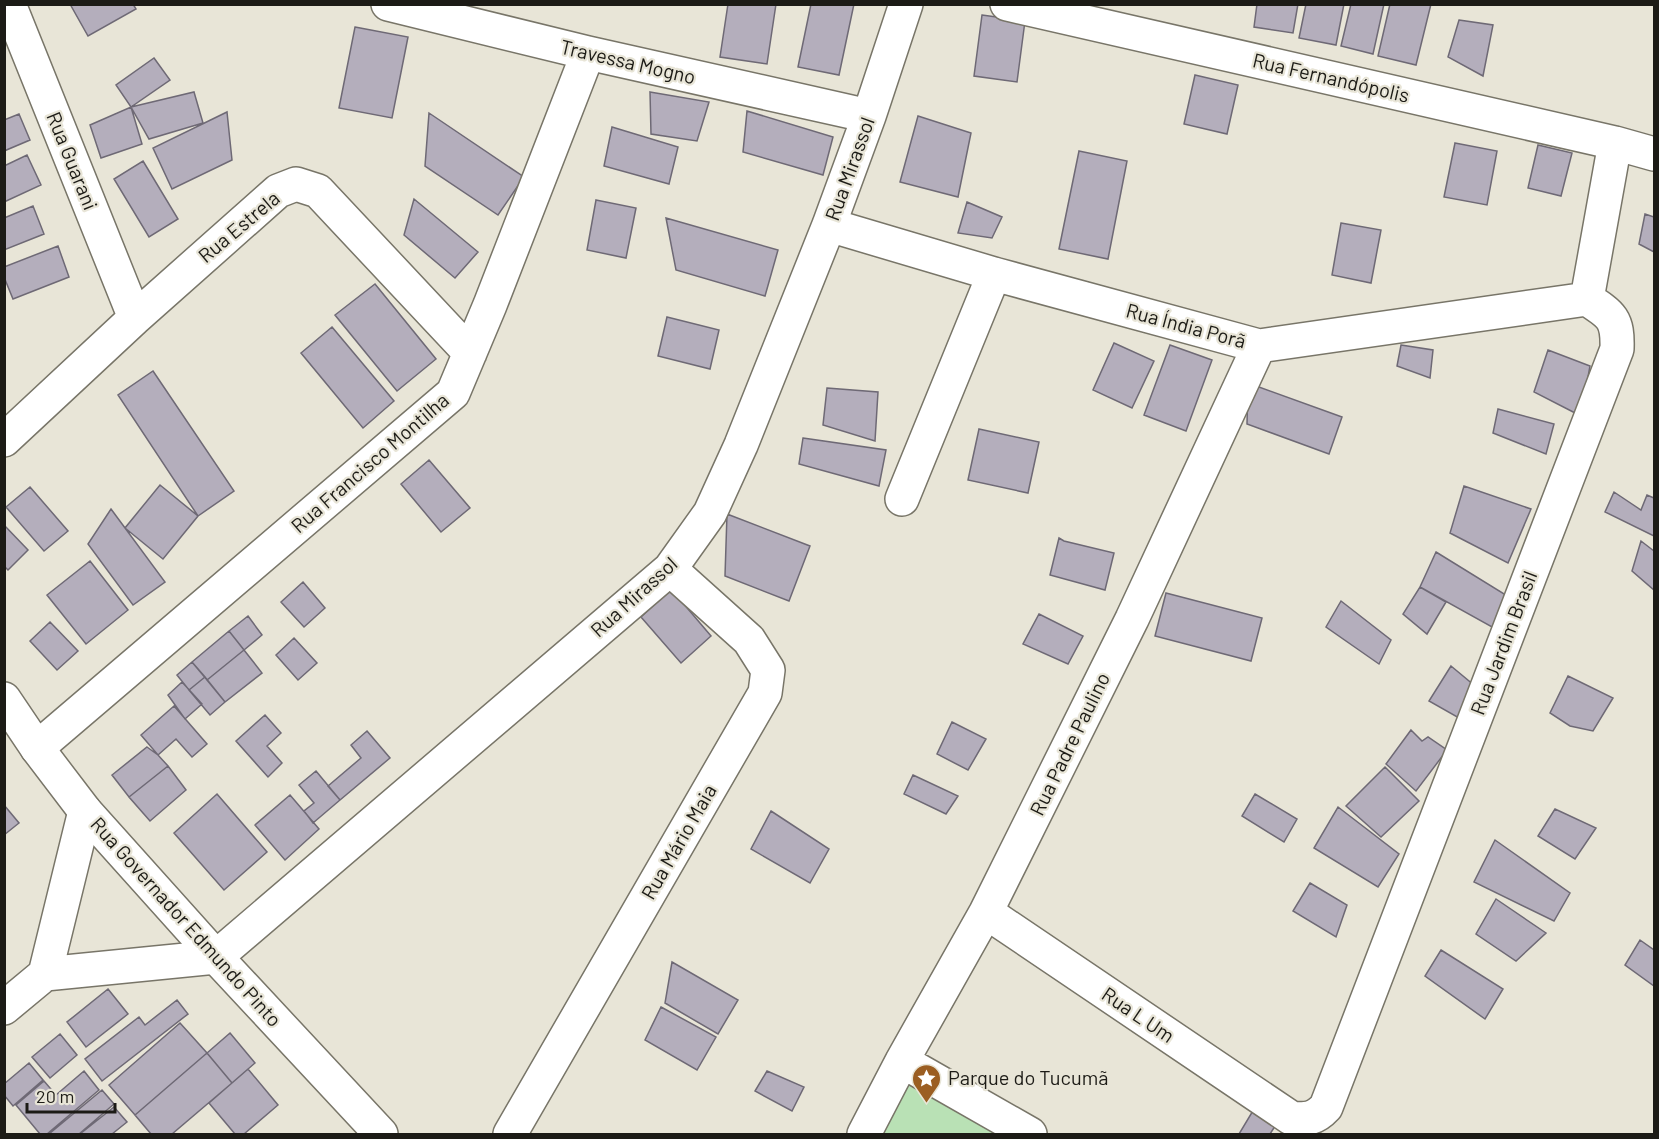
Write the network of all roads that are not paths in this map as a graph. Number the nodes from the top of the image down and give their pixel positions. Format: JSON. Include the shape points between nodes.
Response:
{"nodes":[{"id":1,"x":9,"y":4,"type":"edge"},
{"id":2,"x":388,"y":4,"type":"edge"},
{"id":3,"x":906,"y":4,"type":"edge"},
{"id":4,"x":1007,"y":4,"type":"edge"},
{"id":5,"x":588,"y":53,"type":"junction"},
{"id":6,"x":869,"y":116,"type":"junction"},
{"id":7,"x":1615,"y":143,"type":"junction"},
{"id":8,"x":1654,"y":153,"type":"edge"},
{"id":9,"x":829,"y":225,"type":"junction"},
{"id":10,"x":994,"y":274,"type":"junction"},
{"id":11,"x":1587,"y":299,"type":"junction"},
{"id":12,"x":135,"y":318,"type":"junction"},
{"id":13,"x":1259,"y":346,"type":"junction"},
{"id":14,"x":470,"y":353,"type":"junction"},
{"id":15,"x":4,"y":440,"type":"edge"},
{"id":16,"x":902,"y":499,"type":"dead end"},
{"id":17,"x":670,"y":569,"type":"junction"},
{"id":18,"x":4,"y":699,"type":"edge"},
{"id":19,"x":37,"y":748,"type":"junction"},
{"id":20,"x":85,"y":811,"type":"junction"},
{"id":21,"x":986,"y":912,"type":"junction"},
{"id":22,"x":216,"y":957,"type":"junction"},
{"id":23,"x":45,"y":974,"type":"junction"},
{"id":24,"x":4,"y":1008,"type":"edge"},
{"id":25,"x":902,"y":1061,"type":"junction"},
{"id":26,"x":1291,"y":1118,"type":"joint"},
{"id":27,"x":381,"y":1134,"type":"edge"},
{"id":28,"x":510,"y":1134,"type":"edge"},
{"id":29,"x":864,"y":1134,"type":"edge"},
{"id":30,"x":1030,"y":1134,"type":"edge"}],
"edges":[{"from":1,"to":12,"type":"street","name":"Rua Guarani"},
{"from":2,"to":5,"type":"street","name":"Travessa Mogno"},
{"from":3,"to":6,"type":"street","name":"Rua Mirassol"},
{"from":4,"to":7,"type":"street","name":"Rua Fernandópolis"},
{"from":5,"to":6,"type":"street","name":"Travessa Mogno"},
{"from":5,"to":14,"type":"street","name":"Rua Francisco Montilha"},
{"from":6,"to":9,"type":"street","name":"Rua Mirassol"},
{"from":7,"to":8,"type":"street","name":"Rua Fernandópolis"},
{"from":7,"to":11,"type":"street"},
{"from":9,"to":10,"type":"street","name":"Rua Índia Porã"},
{"from":9,"to":17,"type":"street","name":"Rua Mirassol","via":[[710,513]]},
{"from":10,"to":13,"type":"street","name":"Rua Índia Porã"},
{"from":10,"to":16,"type":"street"},
{"from":11,"to":13,"type":"street","name":"Rua Índia Porã"},
{"from":11,"to":26,"type":"street","name":"Rua Jardim Brasil","via":[[1608,313],[1616,327],[1617,349],[1326,1107],[1317,1116]]},
{"from":12,"to":14,"type":"street","name":"Rua Estrela","via":[[278,191],[296,184],[318,191]]},
{"from":12,"to":15,"type":"street","name":"Rua Estrela"},
{"from":13,"to":21,"type":"street","name":"Rua Padre Paulino","via":[[1132,619]]},
{"from":14,"to":19,"type":"street","name":"Rua Francisco Montilha","via":[[453,393]]},
{"from":17,"to":22,"type":"street","name":"Rua Mirassol"},
{"from":17,"to":28,"type":"street","name":"Rua Mário Maia","via":[[749,640],[768,670],[765,693]]},
{"from":18,"to":19,"type":"street","name":"Rua Governador Edmundo Pinto"},
{"from":19,"to":20,"type":"street","name":"Rua Governador Edmundo Pinto"},
{"from":20,"to":22,"type":"street","name":"Rua Governador Edmundo Pinto"},
{"from":20,"to":23,"type":"street"},
{"from":21,"to":25,"type":"street","name":"Rua Padre Paulino"},
{"from":21,"to":26,"type":"street","name":"Rua L Um"},
{"from":22,"to":23,"type":"street"},
{"from":22,"to":27,"type":"street","name":"Rua Governador Edmundo Pinto"},
{"from":23,"to":24,"type":"street"},
{"from":25,"to":29,"type":"street","name":"Rua Padre Paulino"},
{"from":25,"to":30,"type":"street"}]}
